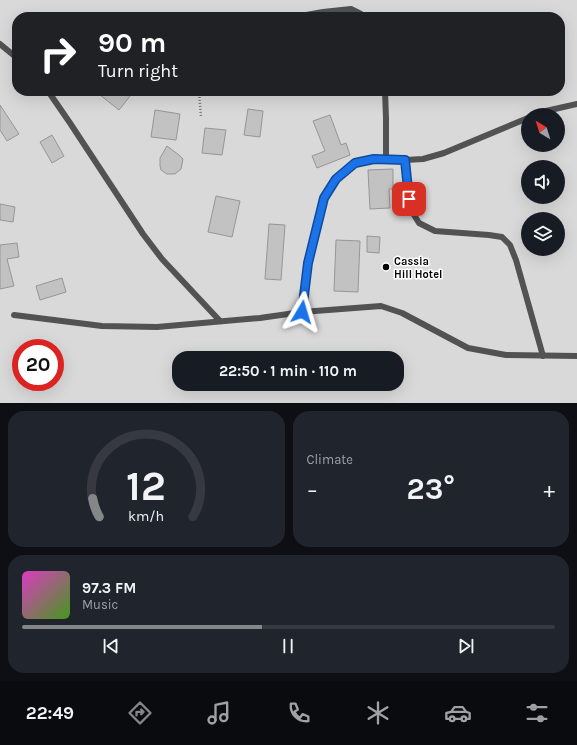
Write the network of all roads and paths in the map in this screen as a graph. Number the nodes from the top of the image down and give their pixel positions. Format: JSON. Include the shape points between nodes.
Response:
{"nodes":[{"id":1,"x":323,"y":12,"type":"edge"},
{"id":2,"x":357,"y":12,"type":"edge"},
{"id":3,"x":0,"y":44,"type":"edge"},
{"id":4,"x":12,"y":54,"type":"edge"},
{"id":5,"x":51,"y":96,"type":"edge"},
{"id":6,"x":200,"y":96,"type":"edge"},
{"id":7,"x":385,"y":96,"type":"edge"},
{"id":8,"x":577,"y":104,"type":"edge"},
{"id":9,"x":559,"y":108,"type":"edge"},
{"id":10,"x":201,"y":117,"type":"dead end"},
{"id":11,"x":521,"y":121,"type":"edge"},
{"id":12,"x":386,"y":159,"type":"junction"},
{"id":13,"x":405,"y":160,"type":"junction"},
{"id":14,"x":302,"y":312,"type":"junction"},
{"id":15,"x":14,"y":315,"type":"dead end"},
{"id":16,"x":220,"y":321,"type":"junction"},
{"id":17,"x":543,"y":356,"type":"junction"},
{"id":18,"x":577,"y":356,"type":"edge"}],
"edges":[{"from":1,"to":2,"type":"lane","via":[[351,9]]},
{"from":3,"to":4,"type":"lane"},
{"from":5,"to":16,"type":"lane","via":[[143,234],[162,259]]},
{"from":6,"to":10,"type":"path"},
{"from":7,"to":12,"type":"lane"},
{"from":8,"to":9,"type":"lane"},
{"from":11,"to":13,"type":"lane","via":[[444,153],[423,159]]},
{"from":12,"to":13,"type":"lane"},
{"from":12,"to":14,"type":"lane","via":[[355,163],[336,179],[324,198],[308,263]]},
{"from":13,"to":17,"type":"lane","via":[[411,210],[419,223],[435,231],[502,237],[510,245]]},
{"from":14,"to":16,"type":"lane"},
{"from":14,"to":17,"type":"lane","via":[[381,306],[402,313],[468,348],[506,356]]},
{"from":15,"to":16,"type":"lane","via":[[102,326],[157,327]]},
{"from":17,"to":18,"type":"lane"}]}
